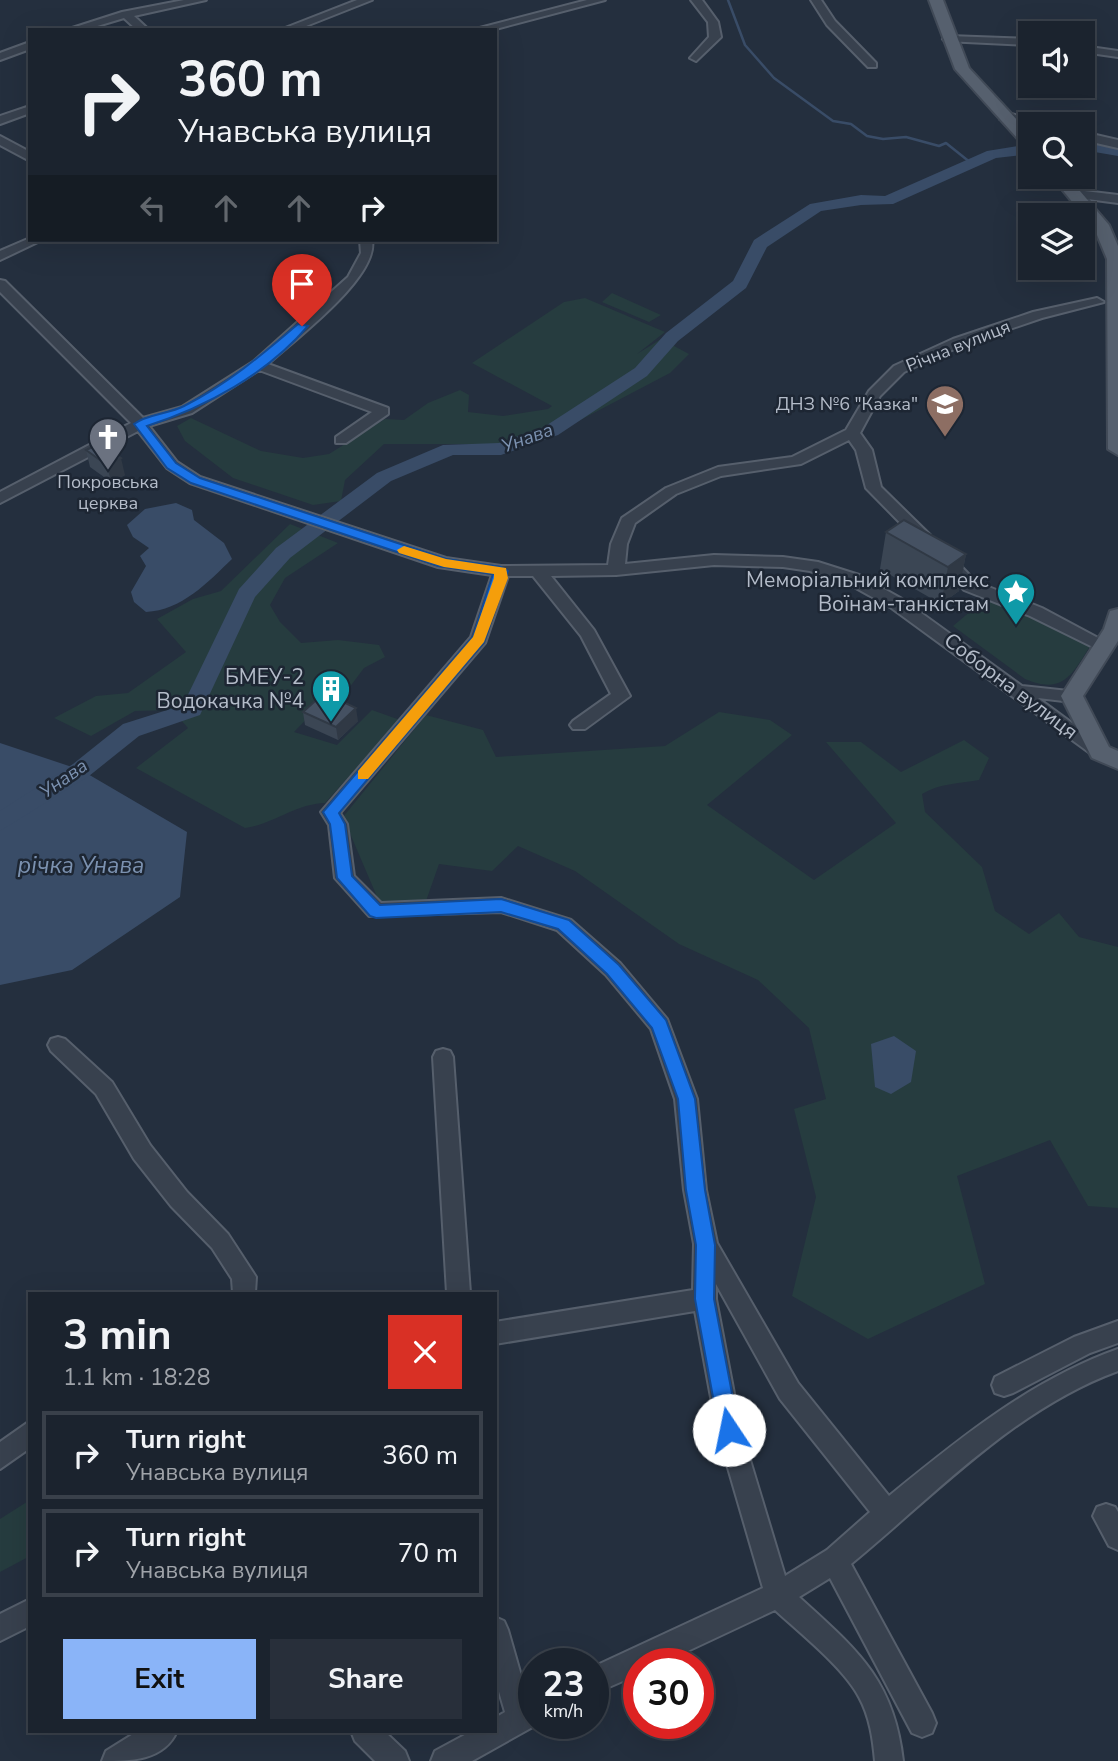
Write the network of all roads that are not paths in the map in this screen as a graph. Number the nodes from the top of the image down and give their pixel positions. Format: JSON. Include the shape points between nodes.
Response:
{"nodes":[{"id":1,"x":201,"y":0,"type":"edge"},
{"id":2,"x":367,"y":0,"type":"edge"},
{"id":3,"x":600,"y":0,"type":"edge"},
{"id":4,"x":696,"y":0,"type":"edge"},
{"id":5,"x":816,"y":0,"type":"edge"},
{"id":6,"x":933,"y":0,"type":"edge"},
{"id":7,"x":556,"y":4,"type":"edge"},
{"id":8,"x":126,"y":14,"type":"junction"},
{"id":9,"x":78,"y":28,"type":"edge"},
{"id":10,"x":142,"y":28,"type":"edge"},
{"id":11,"x":290,"y":28,"type":"edge"},
{"id":12,"x":483,"y":28,"type":"edge"},
{"id":13,"x":949,"y":39,"type":"junction"},
{"id":14,"x":1018,"y":42,"type":"edge"},
{"id":15,"x":28,"y":46,"type":"edge"},
{"id":16,"x":1112,"y":53,"type":"edge"},
{"id":17,"x":0,"y":57,"type":"edge"},
{"id":18,"x":696,"y":58,"type":"dead end"},
{"id":19,"x":872,"y":65,"type":"dead end"},
{"id":20,"x":1117,"y":70,"type":"edge"},
{"id":21,"x":28,"y":110,"type":"edge"},
{"id":22,"x":1007,"y":119,"type":"junction"},
{"id":23,"x":0,"y":120,"type":"edge"},
{"id":24,"x":1018,"y":121,"type":"edge"},
{"id":25,"x":1018,"y":131,"type":"edge"},
{"id":26,"x":1095,"y":139,"type":"edge"},
{"id":27,"x":0,"y":140,"type":"edge"},
{"id":28,"x":1118,"y":144,"type":"edge"},
{"id":29,"x":28,"y":157,"type":"edge"},
{"id":30,"x":1071,"y":189,"type":"edge"},
{"id":31,"x":1076,"y":194,"type":"junction"},
{"id":32,"x":1118,"y":199,"type":"edge"},
{"id":33,"x":31,"y":242,"type":"edge"},
{"id":34,"x":366,"y":242,"type":"edge"},
{"id":35,"x":0,"y":256,"type":"edge"},
{"id":36,"x":1116,"y":260,"type":"edge"},
{"id":37,"x":0,"y":284,"type":"edge"},
{"id":38,"x":1097,"y":302,"type":"dead end"},
{"id":39,"x":1117,"y":339,"type":"edge"},
{"id":40,"x":258,"y":365,"type":"junction"},
{"id":41,"x":140,"y":424,"type":"junction"},
{"id":42,"x":852,"y":433,"type":"junction"},
{"id":43,"x":341,"y":440,"type":"dead end"},
{"id":44,"x":1118,"y":449,"type":"edge"},
{"id":45,"x":0,"y":498,"type":"edge"},
{"id":46,"x":293,"y":514,"type":"joint"},
{"id":47,"x":616,"y":570,"type":"junction"},
{"id":48,"x":501,"y":571,"type":"junction"},
{"id":49,"x":539,"y":572,"type":"junction"},
{"id":50,"x":1118,"y":616,"type":"edge"},
{"id":51,"x":1105,"y":646,"type":"junction"},
{"id":52,"x":994,"y":675,"type":"junction"},
{"id":53,"x":1077,"y":690,"type":"junction"},
{"id":54,"x":1027,"y":691,"type":"junction"},
{"id":55,"x":579,"y":724,"type":"dead end"},
{"id":56,"x":1101,"y":740,"type":"edge"},
{"id":57,"x":58,"y":1045,"type":"dead end"},
{"id":58,"x":443,"y":1057,"type":"dead end"},
{"id":59,"x":705,"y":1245,"type":"junction"},
{"id":60,"x":244,"y":1292,"type":"edge"},
{"id":61,"x":459,"y":1292,"type":"edge"},
{"id":62,"x":704,"y":1299,"type":"junction"},
{"id":63,"x":1118,"y":1332,"type":"edge"},
{"id":64,"x":497,"y":1333,"type":"edge"},
{"id":65,"x":1118,"y":1360,"type":"edge"},
{"id":66,"x":1004,"y":1385,"type":"dead end"},
{"id":67,"x":28,"y":1435,"type":"edge"},
{"id":68,"x":0,"y":1457,"type":"edge"},
{"id":69,"x":888,"y":1514,"type":"junction"},
{"id":70,"x":835,"y":1560,"type":"junction"},
{"id":71,"x":778,"y":1595,"type":"junction"},
{"id":72,"x":28,"y":1613,"type":"edge"},
{"id":73,"x":0,"y":1628,"type":"edge"},
{"id":74,"x":497,"y":1635,"type":"edge"},
{"id":75,"x":609,"y":1674,"type":"edge"},
{"id":76,"x":518,"y":1691,"type":"edge"},
{"id":77,"x":518,"y":1720,"type":"edge"},
{"id":78,"x":922,"y":1723,"type":"dead end"},
{"id":79,"x":497,"y":1732,"type":"edge"},
{"id":80,"x":160,"y":1733,"type":"edge"},
{"id":81,"x":367,"y":1733,"type":"edge"},
{"id":82,"x":387,"y":1733,"type":"edge"},
{"id":83,"x":495,"y":1733,"type":"edge"},
{"id":84,"x":116,"y":1761,"type":"edge"},
{"id":85,"x":395,"y":1761,"type":"edge"},
{"id":86,"x":402,"y":1761,"type":"edge"},
{"id":87,"x":444,"y":1761,"type":"edge"},
{"id":88,"x":889,"y":1761,"type":"edge"}],
"edges":[{"from":1,"to":8,"type":"street"},
{"from":2,"to":11,"type":"street"},
{"from":3,"to":7,"type":"street"},
{"from":4,"to":18,"type":"street","via":[[713,22],[715,37]]},
{"from":5,"to":19,"type":"street","via":[[831,23]]},
{"from":6,"to":13,"type":"main road"},
{"from":7,"to":12,"type":"street"},
{"from":8,"to":9,"type":"street"},
{"from":8,"to":10,"type":"street"},
{"from":13,"to":14,"type":"street"},
{"from":13,"to":22,"type":"main road","via":[[962,69]]},
{"from":15,"to":17,"type":"street"},
{"from":16,"to":20,"type":"street"},
{"from":21,"to":23,"type":"street"},
{"from":22,"to":24,"type":"street"},
{"from":22,"to":25,"type":"main road"},
{"from":26,"to":28,"type":"street"},
{"from":27,"to":29,"type":"street"},
{"from":30,"to":31,"type":"main road"},
{"from":31,"to":32,"type":"street"},
{"from":31,"to":36,"type":"main road","via":[[1103,229]]},
{"from":33,"to":35,"type":"street"},
{"from":34,"to":40,"type":"street","via":[[368,253],[353,279]]},
{"from":36,"to":39,"type":"main road"},
{"from":37,"to":41,"type":"street"},
{"from":38,"to":42,"type":"street","name":"Річна вулиця","via":[[1038,315],[958,342],[899,369],[874,394]]},
{"from":39,"to":44,"type":"main road"},
{"from":40,"to":41,"type":"street","via":[[187,410]]},
{"from":40,"to":43,"type":"street","via":[[383,411]]},
{"from":41,"to":45,"type":"street"},
{"from":41,"to":46,"type":"street","via":[[172,466],[195,481]]},
{"from":42,"to":47,"type":"street","via":[[796,461],[718,472],[671,491],[628,521]]},
{"from":42,"to":51,"type":"street","via":[[864,450],[874,488],[970,586]]},
{"from":46,"to":48,"type":"street","name":"Соборна вулиця","via":[[444,563]]},
{"from":47,"to":49,"type":"street","name":"Соборна вулиця"},
{"from":47,"to":52,"type":"street","name":"Соборна вулиця","via":[[714,560],[812,566],[853,579],[896,603]]},
{"from":48,"to":49,"type":"street","name":"Соборна вулиця"},
{"from":48,"to":59,"type":"street","via":[[480,639],[330,812],[338,824],[345,878],[376,911],[501,905],[564,925],[613,969],[660,1025],[686,1099]]},
{"from":49,"to":55,"type":"street","via":[[588,634],[621,696]]},
{"from":50,"to":51,"type":"main road"},
{"from":51,"to":53,"type":"main road"},
{"from":52,"to":54,"type":"street"},
{"from":52,"to":56,"type":"street","name":"Соборна вулиця"},
{"from":52,"to":56,"type":"street","via":[[1072,729]]},
{"from":53,"to":54,"type":"street"},
{"from":53,"to":56,"type":"main road"},
{"from":54,"to":56,"type":"street"},
{"from":57,"to":60,"type":"street","via":[[104,1088],[142,1152],[220,1241],[244,1277]]},
{"from":58,"to":61,"type":"street"},
{"from":59,"to":62,"type":"street"},
{"from":59,"to":69,"type":"street","via":[[789,1391]]},
{"from":62,"to":64,"type":"street"},
{"from":62,"to":71,"type":"street","via":[[729,1430]]},
{"from":63,"to":66,"type":"street"},
{"from":65,"to":69,"type":"street","via":[[1074,1378],[1042,1398]]},
{"from":67,"to":68,"type":"street"},
{"from":69,"to":70,"type":"street"},
{"from":70,"to":71,"type":"street"},
{"from":70,"to":78,"type":"street"},
{"from":71,"to":75,"type":"street"},
{"from":71,"to":88,"type":"street","via":[[869,1687],[886,1731]]},
{"from":72,"to":73,"type":"street"},
{"from":74,"to":76,"type":"street"},
{"from":77,"to":79,"type":"street"},
{"from":80,"to":84,"type":"street"},
{"from":81,"to":85,"type":"street"},
{"from":82,"to":86,"type":"street"},
{"from":83,"to":87,"type":"street"}]}
